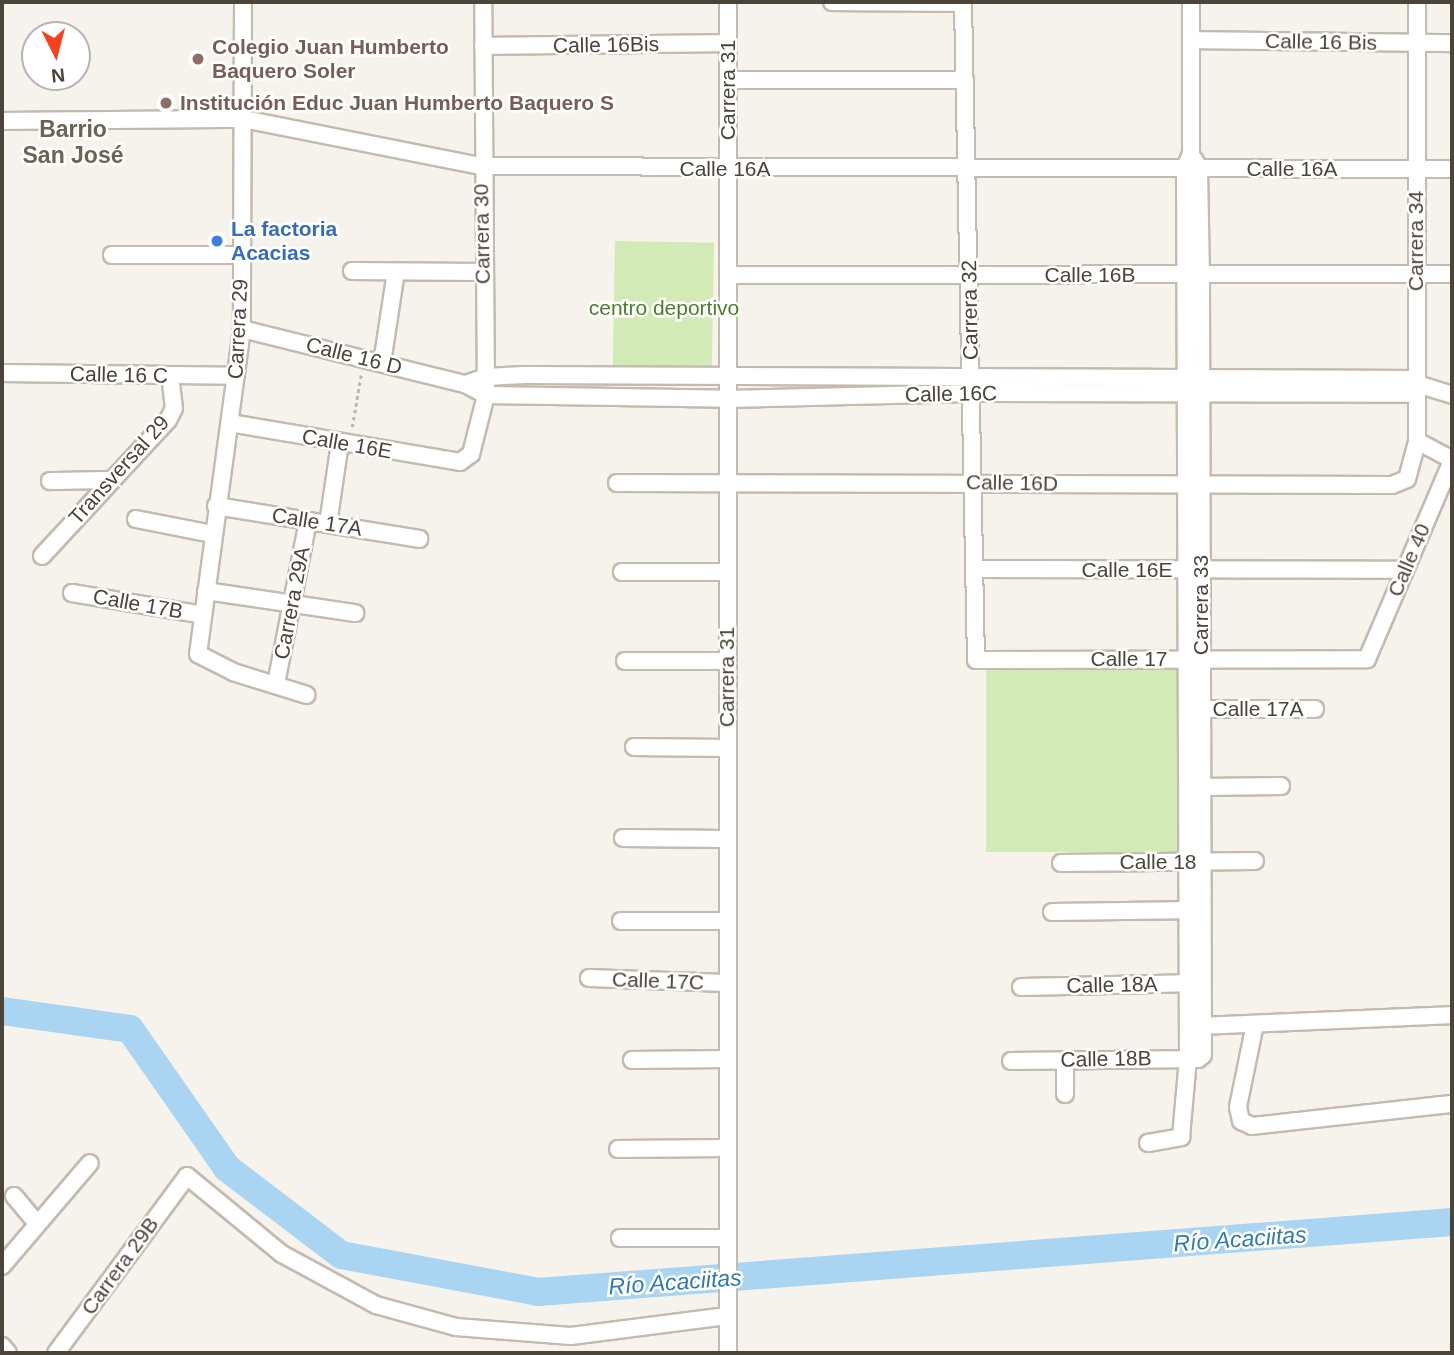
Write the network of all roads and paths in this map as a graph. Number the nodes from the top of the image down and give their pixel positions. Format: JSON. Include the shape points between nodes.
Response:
{"nodes":[{"id":1,"x":243,"y":2,"type":"edge"},
{"id":2,"x":484,"y":2,"type":"edge"},
{"id":3,"x":728,"y":2,"type":"edge"},
{"id":4,"x":832,"y":2,"type":"edge"},
{"id":5,"x":964,"y":2,"type":"edge"},
{"id":6,"x":1191,"y":2,"type":"edge"},
{"id":7,"x":1416,"y":2,"type":"edge"},
{"id":8,"x":1191,"y":40,"type":"junction"},
{"id":9,"x":728,"y":43,"type":"junction"},
{"id":10,"x":1417,"y":43,"type":"junction"},
{"id":11,"x":1452,"y":43,"type":"edge"},
{"id":12,"x":483,"y":46,"type":"junction"},
{"id":13,"x":728,"y":80,"type":"junction"},
{"id":14,"x":965,"y":80,"type":"junction"},
{"id":15,"x":243,"y":119,"type":"junction"},
{"id":16,"x":2,"y":121,"type":"edge"},
{"id":17,"x":1192,"y":164,"type":"junction"},
{"id":18,"x":481,"y":166,"type":"junction"},
{"id":19,"x":728,"y":169,"type":"junction"},
{"id":20,"x":967,"y":169,"type":"junction"},
{"id":21,"x":1416,"y":169,"type":"junction"},
{"id":22,"x":1452,"y":169,"type":"edge"},
{"id":23,"x":112,"y":255,"type":"dead end"},
{"id":24,"x":241,"y":255,"type":"junction"},
{"id":25,"x":352,"y":271,"type":"dead end"},
{"id":26,"x":396,"y":272,"type":"junction"},
{"id":27,"x":482,"y":272,"type":"junction"},
{"id":28,"x":1417,"y":274,"type":"junction"},
{"id":29,"x":1452,"y":274,"type":"edge"},
{"id":30,"x":728,"y":275,"type":"junction"},
{"id":31,"x":970,"y":275,"type":"junction"},
{"id":32,"x":1194,"y":275,"type":"junction"},
{"id":33,"x":242,"y":329,"type":"junction"},
{"id":34,"x":364,"y":359,"type":"junction"},
{"id":35,"x":382,"y":363,"type":"junction"},
{"id":36,"x":2,"y":373,"type":"edge"},
{"id":37,"x":170,"y":376,"type":"junction"},
{"id":38,"x":236,"y":376,"type":"junction"},
{"id":39,"x":727,"y":376,"type":"junction"},
{"id":40,"x":486,"y":377,"type":"junction"},
{"id":41,"x":466,"y":384,"type":"junction"},
{"id":42,"x":971,"y":385,"type":"junction"},
{"id":43,"x":1193,"y":386,"type":"junction"},
{"id":44,"x":1417,"y":386,"type":"junction"},
{"id":45,"x":486,"y":395,"type":"junction"},
{"id":46,"x":1452,"y":395,"type":"edge"},
{"id":47,"x":729,"y":399,"type":"junction"},
{"id":48,"x":230,"y":423,"type":"junction"},
{"id":49,"x":1417,"y":441,"type":"junction"},
{"id":50,"x":345,"y":444,"type":"junction"},
{"id":51,"x":464,"y":461,"type":"joint"},
{"id":52,"x":1452,"y":461,"type":"edge"},
{"id":53,"x":1407,"y":479,"type":"joint"},
{"id":54,"x":110,"y":480,"type":"junction"},
{"id":55,"x":50,"y":481,"type":"dead end"},
{"id":56,"x":727,"y":482,"type":"junction"},
{"id":57,"x":973,"y":482,"type":"junction"},
{"id":58,"x":617,"y":483,"type":"dead end"},
{"id":59,"x":1194,"y":485,"type":"junction"},
{"id":60,"x":216,"y":506,"type":"junction"},
{"id":61,"x":136,"y":519,"type":"dead end"},
{"id":62,"x":308,"y":521,"type":"junction"},
{"id":63,"x":328,"y":524,"type":"junction"},
{"id":64,"x":212,"y":534,"type":"junction"},
{"id":65,"x":419,"y":539,"type":"dead end"},
{"id":66,"x":42,"y":556,"type":"dead end"},
{"id":67,"x":975,"y":569,"type":"junction"},
{"id":68,"x":1195,"y":570,"type":"junction"},
{"id":69,"x":1405,"y":570,"type":"junction"},
{"id":70,"x":622,"y":572,"type":"dead end"},
{"id":71,"x":727,"y":572,"type":"junction"},
{"id":72,"x":206,"y":591,"type":"junction"},
{"id":73,"x":72,"y":593,"type":"dead end"},
{"id":74,"x":293,"y":604,"type":"junction"},
{"id":75,"x":355,"y":613,"type":"dead end"},
{"id":76,"x":203,"y":615,"type":"junction"},
{"id":77,"x":1195,"y":658,"type":"junction"},
{"id":78,"x":1367,"y":659,"type":"joint"},
{"id":79,"x":976,"y":660,"type":"joint"},
{"id":80,"x":727,"y":661,"type":"junction"},
{"id":81,"x":625,"y":662,"type":"dead end"},
{"id":82,"x":276,"y":684,"type":"junction"},
{"id":83,"x":307,"y":695,"type":"dead end"},
{"id":84,"x":1201,"y":709,"type":"junction"},
{"id":85,"x":1315,"y":709,"type":"dead end"},
{"id":86,"x":634,"y":747,"type":"dead end"},
{"id":87,"x":727,"y":748,"type":"junction"},
{"id":88,"x":1281,"y":786,"type":"dead end"},
{"id":89,"x":1203,"y":787,"type":"junction"},
{"id":90,"x":623,"y":838,"type":"dead end"},
{"id":91,"x":727,"y":839,"type":"junction"},
{"id":92,"x":1255,"y":861,"type":"dead end"},
{"id":93,"x":1196,"y":862,"type":"junction"},
{"id":94,"x":1061,"y":863,"type":"dead end"},
{"id":95,"x":1195,"y":910,"type":"junction"},
{"id":96,"x":1052,"y":912,"type":"dead end"},
{"id":97,"x":621,"y":921,"type":"dead end"},
{"id":98,"x":727,"y":921,"type":"junction"},
{"id":99,"x":589,"y":978,"type":"dead end"},
{"id":100,"x":726,"y":983,"type":"junction"},
{"id":101,"x":1195,"y":983,"type":"junction"},
{"id":102,"x":1021,"y":987,"type":"dead end"},
{"id":103,"x":1452,"y":1015,"type":"edge"},
{"id":104,"x":1255,"y":1024,"type":"junction"},
{"id":105,"x":1202,"y":1026,"type":"junction"},
{"id":106,"x":1195,"y":1058,"type":"junction"},
{"id":107,"x":726,"y":1059,"type":"junction"},
{"id":108,"x":632,"y":1060,"type":"dead end"},
{"id":109,"x":1065,"y":1060,"type":"junction"},
{"id":110,"x":1011,"y":1061,"type":"dead end"},
{"id":111,"x":1065,"y":1094,"type":"dead end"},
{"id":112,"x":1452,"y":1104,"type":"edge"},
{"id":113,"x":1148,"y":1143,"type":"dead end"},
{"id":114,"x":726,"y":1148,"type":"junction"},
{"id":115,"x":618,"y":1149,"type":"dead end"},
{"id":116,"x":90,"y":1163,"type":"dead end"},
{"id":117,"x":14,"y":1196,"type":"dead end"},
{"id":118,"x":36,"y":1222,"type":"junction"},
{"id":119,"x":620,"y":1238,"type":"dead end"},
{"id":120,"x":726,"y":1245,"type":"junction"},
{"id":121,"x":2,"y":1266,"type":"edge"},
{"id":122,"x":727,"y":1313,"type":"junction"},
{"id":123,"x":2,"y":1346,"type":"edge"},
{"id":124,"x":8,"y":1353,"type":"edge"},
{"id":125,"x":56,"y":1353,"type":"edge"},
{"id":126,"x":728,"y":1353,"type":"edge"}],
"edges":[{"from":1,"to":15,"type":"street","name":"Carrera 29"},
{"from":2,"to":12,"type":"street","name":"Carrera 30"},
{"from":3,"to":9,"type":"street","name":"Carrera 31"},
{"from":4,"to":5,"type":"street"},
{"from":5,"to":14,"type":"street","name":"Carrera 32"},
{"from":6,"to":8,"type":"street","name":"Carrera 33"},
{"from":7,"to":10,"type":"street","name":"Carrera 34"},
{"from":8,"to":10,"type":"street","name":"Calle 16 Bis"},
{"from":8,"to":17,"type":"street","name":"Carrera 33"},
{"from":9,"to":12,"type":"street","name":"Calle 16Bis"},
{"from":9,"to":13,"type":"street","name":"Carrera 31"},
{"from":10,"to":11,"type":"street","name":"Calle 16 Bis"},
{"from":10,"to":21,"type":"street","name":"Carrera 34"},
{"from":12,"to":18,"type":"street","name":"Carrera 30"},
{"from":13,"to":14,"type":"street"},
{"from":13,"to":19,"type":"street","name":"Carrera 31"},
{"from":14,"to":20,"type":"street","name":"Carrera 32"},
{"from":15,"to":16,"type":"street","name":"Calle 16A"},
{"from":15,"to":18,"type":"street","name":"Calle 16A"},
{"from":15,"to":24,"type":"street","name":"Carrera 29"},
{"from":17,"to":20,"type":"street","name":"Calle 16A"},
{"from":17,"to":21,"type":"street","name":"Calle 16A"},
{"from":17,"to":32,"type":"street","name":"Carrera 33"},
{"from":18,"to":19,"type":"street","name":"Calle 16A"},
{"from":18,"to":27,"type":"street","name":"Carrera 30"},
{"from":19,"to":20,"type":"street","name":"Calle 16A"},
{"from":19,"to":30,"type":"street","name":"Carrera 31"},
{"from":20,"to":31,"type":"street","name":"Carrera 32"},
{"from":21,"to":22,"type":"street","name":"Calle 16A"},
{"from":21,"to":28,"type":"street","name":"Carrera 34"},
{"from":23,"to":24,"type":"street"},
{"from":24,"to":33,"type":"street","name":"Carrera 29"},
{"from":25,"to":26,"type":"street"},
{"from":26,"to":27,"type":"street"},
{"from":26,"to":35,"type":"street"},
{"from":27,"to":40,"type":"street","name":"Carrera 30"},
{"from":28,"to":29,"type":"street","name":"Calle 16B"},
{"from":28,"to":32,"type":"street","name":"Calle 16B"},
{"from":28,"to":44,"type":"street","name":"Carrera 34"},
{"from":30,"to":31,"type":"street","name":"Calle 16B"},
{"from":30,"to":39,"type":"street","name":"Carrera 31"},
{"from":31,"to":32,"type":"street","name":"Calle 16B"},
{"from":31,"to":42,"type":"street","name":"Carrera 32"},
{"from":32,"to":43,"type":"street","name":"Carrera 33"},
{"from":33,"to":34,"type":"street","name":"Calle 16 D"},
{"from":33,"to":38,"type":"street","name":"Carrera 29"},
{"from":34,"to":35,"type":"street","name":"Calle 16 D"},
{"from":34,"to":50,"type":"path"},
{"from":35,"to":41,"type":"street","name":"Calle 16 D"},
{"from":36,"to":37,"type":"street","name":"Calle 16 C"},
{"from":37,"to":38,"type":"street","name":"Calle 16 C"},
{"from":37,"to":54,"type":"street","name":"Transversal 29","via":[[174,408],[168,420]]},
{"from":38,"to":48,"type":"street","name":"Carrera 29"},
{"from":39,"to":40,"type":"street","name":"Calle 16C"},
{"from":39,"to":42,"type":"street","name":"Calle 16C"},
{"from":39,"to":47,"type":"street","name":"Carrera 31"},
{"from":40,"to":41,"type":"street"},
{"from":40,"to":45,"type":"street","name":"Carrera 30"},
{"from":41,"to":45,"type":"street","name":"Calle 16 D"},
{"from":42,"to":43,"type":"street","name":"Calle 16C"},
{"from":42,"to":47,"type":"street","name":"Calle 16C"},
{"from":42,"to":57,"type":"street","name":"Carrera 32"},
{"from":43,"to":44,"type":"street","name":"Calle 16C"},
{"from":43,"to":59,"type":"street","name":"Carrera 33"},
{"from":44,"to":46,"type":"street","name":"Calle 16C"},
{"from":44,"to":49,"type":"street","name":"Carrera 34"},
{"from":45,"to":47,"type":"street","name":"Calle 16C"},
{"from":45,"to":51,"type":"street","name":"Carrera 30","via":[[474,443]]},
{"from":47,"to":56,"type":"street","name":"Carrera 31"},
{"from":48,"to":50,"type":"street","name":"Calle 16E"},
{"from":48,"to":60,"type":"street","name":"Carrera 29"},
{"from":49,"to":52,"type":"street"},
{"from":49,"to":53,"type":"street","name":"Carrera 34"},
{"from":50,"to":51,"type":"street","name":"Calle 16E"},
{"from":50,"to":63,"type":"street","name":"Carrera 29A"},
{"from":52,"to":69,"type":"street","name":"Calle 40"},
{"from":53,"to":59,"type":"street","name":"Calle 16D","via":[[1392,485]]},
{"from":54,"to":55,"type":"street"},
{"from":54,"to":66,"type":"street","name":"Transversal 29"},
{"from":56,"to":57,"type":"street","name":"Calle 16D"},
{"from":56,"to":58,"type":"street","name":"Calle 16D"},
{"from":56,"to":71,"type":"street","name":"Carrera 31"},
{"from":57,"to":59,"type":"street","name":"Calle 16D"},
{"from":57,"to":67,"type":"street","name":"Carrera 32"},
{"from":59,"to":68,"type":"street","name":"Carrera 33"},
{"from":60,"to":62,"type":"street","name":"Calle 17A"},
{"from":60,"to":64,"type":"street","name":"Carrera 29"},
{"from":61,"to":64,"type":"street"},
{"from":62,"to":63,"type":"street","name":"Calle 17A"},
{"from":62,"to":74,"type":"street","name":"Carrera 29A"},
{"from":63,"to":65,"type":"street","name":"Calle 17A"},
{"from":64,"to":72,"type":"street","name":"Carrera 29"},
{"from":67,"to":68,"type":"street","name":"Calle 16E"},
{"from":67,"to":79,"type":"street","name":"Carrera 32"},
{"from":68,"to":69,"type":"street","name":"Calle 16E"},
{"from":68,"to":77,"type":"street","name":"Carrera 33"},
{"from":69,"to":78,"type":"street","name":"Calle 40"},
{"from":70,"to":71,"type":"street"},
{"from":71,"to":80,"type":"street","name":"Carrera 31"},
{"from":72,"to":74,"type":"street","name":"Calle 17B"},
{"from":72,"to":76,"type":"street","name":"Carrera 29"},
{"from":73,"to":76,"type":"street","name":"Calle 17B"},
{"from":74,"to":75,"type":"street","name":"Calle 17B"},
{"from":74,"to":82,"type":"street","name":"Carrera 29A"},
{"from":76,"to":82,"type":"street","name":"Carrera 29","via":[[198,654],[233,672]]},
{"from":77,"to":78,"type":"street","name":"Calle 17"},
{"from":77,"to":79,"type":"street","name":"Calle 17"},
{"from":77,"to":84,"type":"street","name":"Carrera 33"},
{"from":77,"to":93,"type":"street","name":"Carrera 33"},
{"from":80,"to":81,"type":"street"},
{"from":80,"to":87,"type":"street","name":"Carrera 31"},
{"from":82,"to":83,"type":"street"},
{"from":84,"to":85,"type":"street","name":"Calle 17A"},
{"from":84,"to":89,"type":"street","name":"Carrera 33"},
{"from":86,"to":87,"type":"street"},
{"from":87,"to":91,"type":"street","name":"Carrera 31"},
{"from":88,"to":89,"type":"street"},
{"from":89,"to":93,"type":"street","name":"Carrera 33"},
{"from":90,"to":91,"type":"street"},
{"from":91,"to":98,"type":"street","name":"Carrera 31"},
{"from":92,"to":93,"type":"street","name":"Calle 18"},
{"from":93,"to":94,"type":"street","name":"Calle 18"},
{"from":93,"to":95,"type":"street","name":"Carrera 33"},
{"from":95,"to":96,"type":"street"},
{"from":95,"to":101,"type":"street","name":"Carrera 33"},
{"from":97,"to":98,"type":"street"},
{"from":98,"to":100,"type":"street","name":"Carrera 31"},
{"from":99,"to":100,"type":"street","name":"Calle 17C"},
{"from":100,"to":107,"type":"street","name":"Carrera 31"},
{"from":101,"to":102,"type":"street","name":"Calle 18A"},
{"from":101,"to":105,"type":"street","name":"Carrera 33"},
{"from":101,"to":106,"type":"street","name":"Carrera 33"},
{"from":103,"to":104,"type":"street"},
{"from":104,"to":105,"type":"street"},
{"from":104,"to":112,"type":"street","via":[[1238,1107],[1241,1121],[1252,1126]]},
{"from":105,"to":106,"type":"street","name":"Carrera 33"},
{"from":106,"to":109,"type":"street","name":"Calle 18B"},
{"from":106,"to":113,"type":"street","via":[[1181,1137]]},
{"from":107,"to":108,"type":"street"},
{"from":107,"to":114,"type":"street","name":"Carrera 31"},
{"from":109,"to":110,"type":"street","name":"Calle 18B"},
{"from":109,"to":111,"type":"street"},
{"from":114,"to":115,"type":"street"},
{"from":114,"to":120,"type":"street","name":"Carrera 31"},
{"from":116,"to":118,"type":"street"},
{"from":117,"to":118,"type":"street"},
{"from":118,"to":121,"type":"street"},
{"from":119,"to":120,"type":"street"},
{"from":120,"to":122,"type":"street","name":"Carrera 31"},
{"from":122,"to":125,"type":"street","name":"Carrera 29B","via":[[571,1336],[456,1327],[376,1305],[282,1254],[192,1177],[183,1179]]},
{"from":122,"to":126,"type":"street","name":"Carrera 31"},
{"from":123,"to":124,"type":"street"}]}
